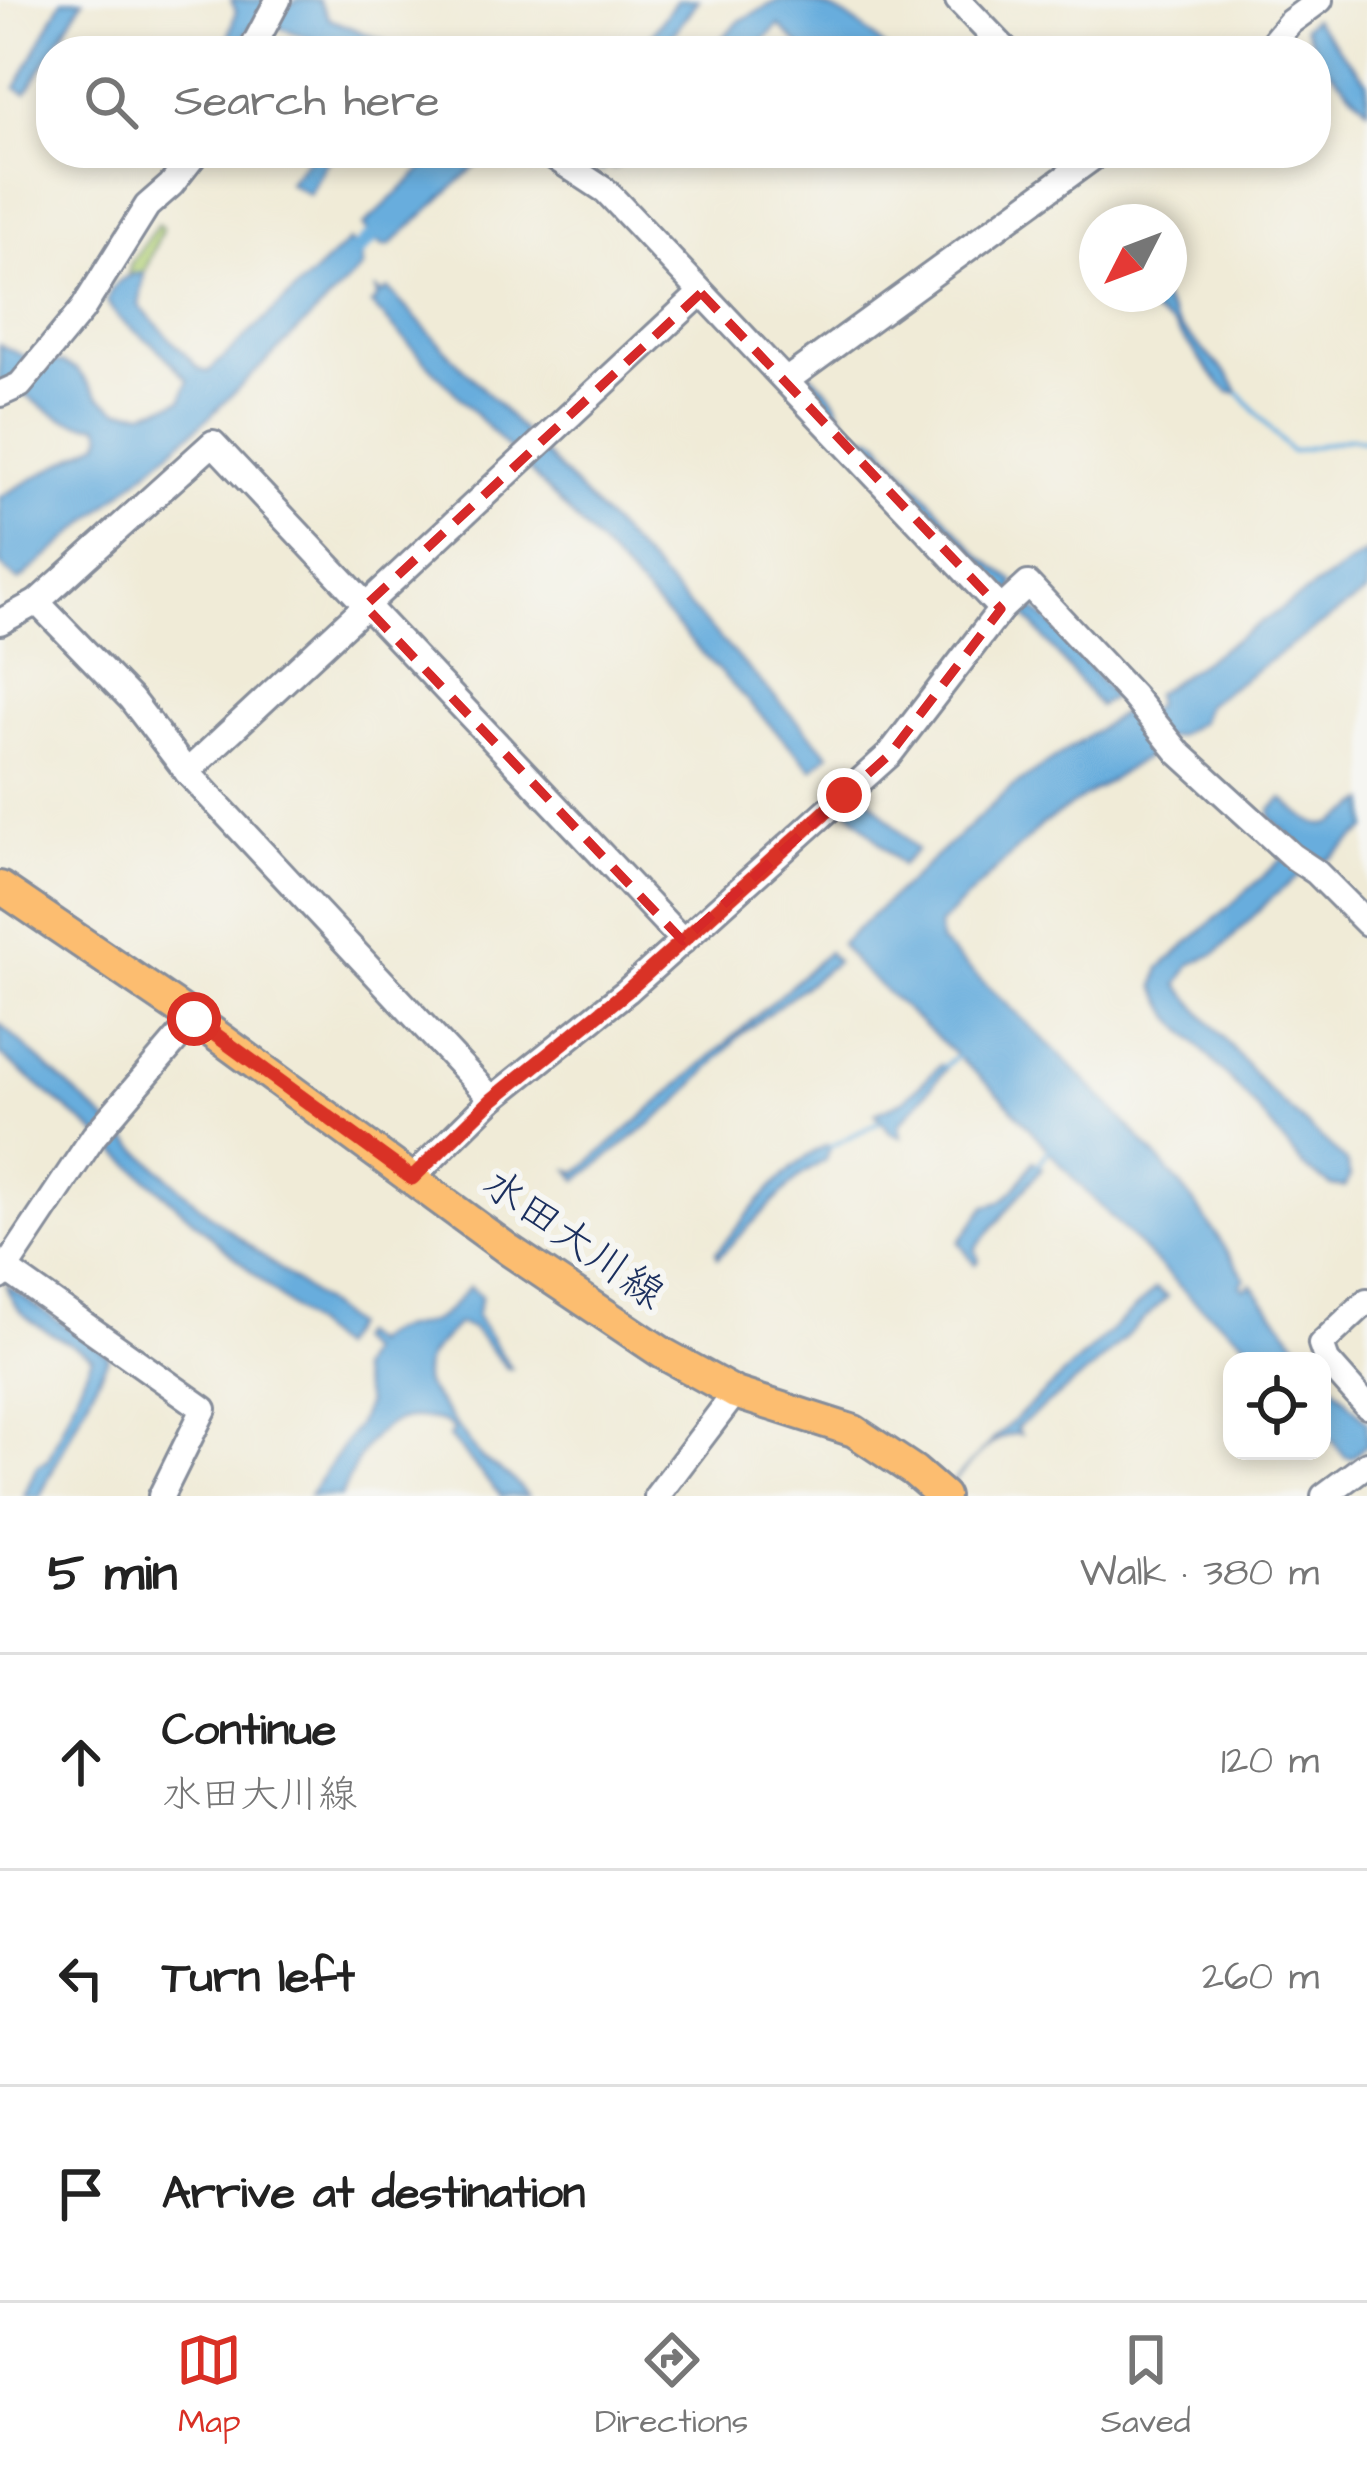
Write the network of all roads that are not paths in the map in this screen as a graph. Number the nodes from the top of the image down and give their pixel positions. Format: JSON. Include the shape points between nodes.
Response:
{"nodes":[{"id":1,"x":278,"y":0,"type":"edge"},
{"id":2,"x":958,"y":0,"type":"edge"},
{"id":3,"x":1320,"y":0,"type":"edge"},
{"id":4,"x":259,"y":36,"type":"edge"},
{"id":5,"x":992,"y":36,"type":"edge"},
{"id":6,"x":1278,"y":36,"type":"edge"},
{"id":7,"x":184,"y":168,"type":"edge"},
{"id":8,"x":572,"y":168,"type":"edge"},
{"id":9,"x":1078,"y":168,"type":"edge"},
{"id":10,"x":701,"y":293,"type":"junction"},
{"id":11,"x":787,"y":380,"type":"junction"},
{"id":12,"x":10,"y":389,"type":"edge"},
{"id":13,"x":37,"y":602,"type":"junction"},
{"id":14,"x":365,"y":605,"type":"junction"},
{"id":15,"x":1001,"y":609,"type":"junction"},
{"id":16,"x":0,"y":622,"type":"edge"},
{"id":17,"x":187,"y":772,"type":"junction"},
{"id":18,"x":0,"y":887,"type":"edge"},
{"id":19,"x":1367,"y":923,"type":"edge"},
{"id":20,"x":683,"y":941,"type":"junction"},
{"id":21,"x":194,"y":1019,"type":"junction"},
{"id":22,"x":492,"y":1100,"type":"junction"},
{"id":23,"x":412,"y":1178,"type":"junction"},
{"id":24,"x":2,"y":1270,"type":"edge"},
{"id":25,"x":1367,"y":1301,"type":"edge"},
{"id":26,"x":735,"y":1393,"type":"junction"},
{"id":27,"x":1367,"y":1406,"type":"edge"},
{"id":28,"x":1359,"y":1471,"type":"edge"},
{"id":29,"x":160,"y":1496,"type":"edge"},
{"id":30,"x":656,"y":1496,"type":"edge"},
{"id":31,"x":943,"y":1496,"type":"edge"},
{"id":32,"x":1324,"y":1496,"type":"edge"}],
"edges":[{"from":1,"to":4,"type":"street"},
{"from":2,"to":5,"type":"street"},
{"from":3,"to":6,"type":"street"},
{"from":7,"to":12,"type":"street","via":[[148,206],[82,310]]},
{"from":8,"to":10,"type":"street","via":[[606,190]]},
{"from":9,"to":11,"type":"street"},
{"from":10,"to":11,"type":"street"},
{"from":10,"to":14,"type":"street"},
{"from":11,"to":15,"type":"street"},
{"from":13,"to":14,"type":"street","via":[[213,443]]},
{"from":13,"to":16,"type":"street"},
{"from":13,"to":17,"type":"street"},
{"from":14,"to":17,"type":"street"},
{"from":14,"to":20,"type":"street"},
{"from":15,"to":19,"type":"street","via":[[1028,584],[1179,752]]},
{"from":15,"to":20,"type":"street","via":[[879,765]]},
{"from":17,"to":22,"type":"street"},
{"from":18,"to":21,"type":"main road","name":"水田大川線"},
{"from":20,"to":22,"type":"street"},
{"from":21,"to":23,"type":"main road","name":"水田大川線"},
{"from":21,"to":24,"type":"street","via":[[101,1127]]},
{"from":22,"to":23,"type":"street"},
{"from":23,"to":26,"type":"main road","name":"水田大川線","via":[[600,1312]]},
{"from":24,"to":29,"type":"street","via":[[204,1409]]},
{"from":25,"to":27,"type":"street","via":[[1321,1344]]},
{"from":26,"to":30,"type":"street"},
{"from":26,"to":31,"type":"main road","name":"水田大川線","via":[[854,1431]]},
{"from":28,"to":32,"type":"street"}]}
